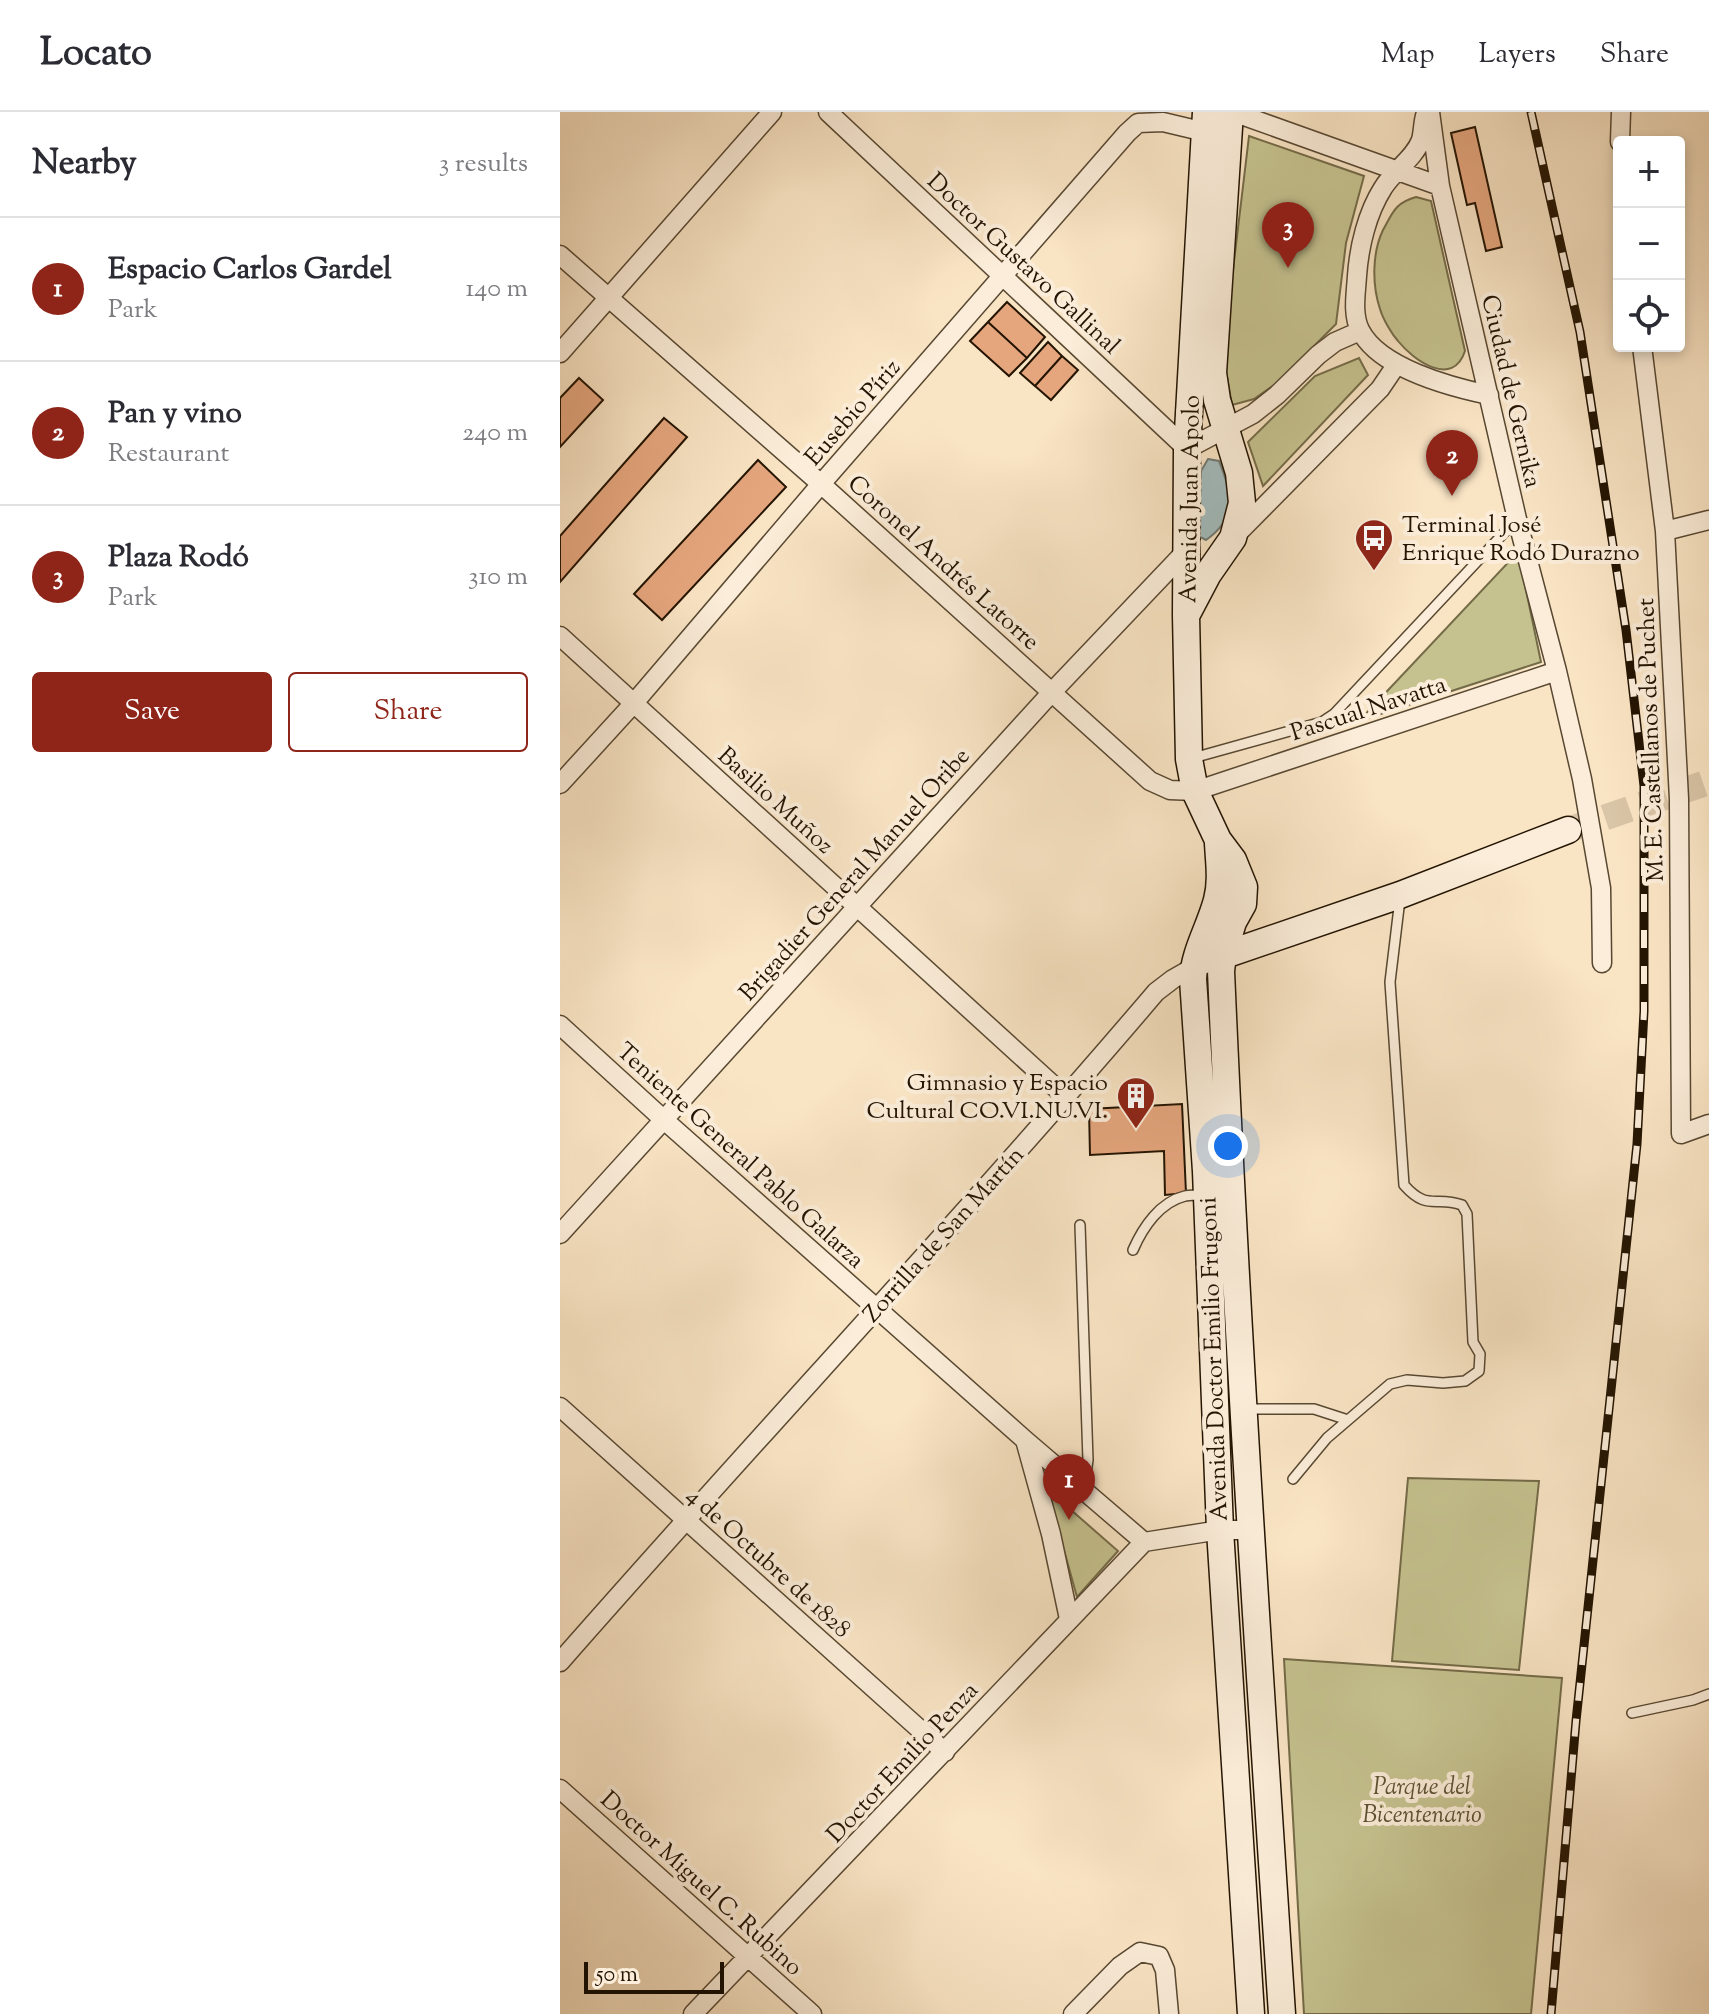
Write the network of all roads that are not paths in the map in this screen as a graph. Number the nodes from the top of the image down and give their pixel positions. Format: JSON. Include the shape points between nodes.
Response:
{"nodes":[{"id":1,"x":772,"y":112,"type":"edge"},
{"id":2,"x":828,"y":112,"type":"edge"},
{"id":3,"x":1231,"y":112,"type":"edge"},
{"id":4,"x":1428,"y":112,"type":"edge"},
{"id":5,"x":1621,"y":112,"type":"edge"},
{"id":6,"x":1205,"y":122,"type":"edge"},
{"id":7,"x":1620,"y":136,"type":"edge"},
{"id":8,"x":1397,"y":170,"type":"junction"},
{"id":9,"x":1440,"y":186,"type":"junction"},
{"id":10,"x":560,"y":255,"type":"edge"},
{"id":11,"x":1002,"y":276,"type":"junction"},
{"id":12,"x":608,"y":298,"type":"junction"},
{"id":13,"x":1360,"y":331,"type":"junction"},
{"id":14,"x":1643,"y":352,"type":"edge"},
{"id":15,"x":560,"y":353,"type":"edge"},
{"id":16,"x":1397,"y":364,"type":"junction"},
{"id":17,"x":1489,"y":395,"type":"junction"},
{"id":18,"x":1225,"y":429,"type":"junction"},
{"id":19,"x":1187,"y":449,"type":"junction"},
{"id":20,"x":821,"y":484,"type":"junction"},
{"id":21,"x":1517,"y":519,"type":"junction"},
{"id":22,"x":1709,"y":520,"type":"edge"},
{"id":23,"x":1665,"y":531,"type":"junction"},
{"id":24,"x":1226,"y":548,"type":"junction"},
{"id":25,"x":1187,"y":550,"type":"junction"},
{"id":26,"x":1186,"y":615,"type":"junction"},
{"id":27,"x":560,"y":636,"type":"edge"},
{"id":28,"x":1557,"y":671,"type":"junction"},
{"id":29,"x":1052,"y":692,"type":"junction"},
{"id":30,"x":634,"y":703,"type":"junction"},
{"id":31,"x":1189,"y":759,"type":"junction"},
{"id":32,"x":560,"y":784,"type":"edge"},
{"id":33,"x":1195,"y":791,"type":"junction"},
{"id":34,"x":1568,"y":830,"type":"tunnel mouth"},
{"id":35,"x":1218,"y":840,"type":"junction"},
{"id":36,"x":1400,"y":895,"type":"junction"},
{"id":37,"x":856,"y":906,"type":"junction"},
{"id":38,"x":1240,"y":909,"type":"junction"},
{"id":39,"x":1285,"y":935,"type":"junction"},
{"id":40,"x":1223,"y":955,"type":"junction"},
{"id":41,"x":1602,"y":963,"type":"dead end"},
{"id":42,"x":1194,"y":967,"type":"junction"},
{"id":43,"x":560,"y":1025,"type":"edge"},
{"id":44,"x":1066,"y":1097,"type":"junction"},
{"id":45,"x":663,"y":1119,"type":"junction"},
{"id":46,"x":1709,"y":1124,"type":"edge"},
{"id":47,"x":1218,"y":1194,"type":"junction"},
{"id":48,"x":1080,"y":1225,"type":"dead end"},
{"id":49,"x":560,"y":1234,"type":"edge"},
{"id":50,"x":1133,"y":1250,"type":"dead end"},
{"id":51,"x":876,"y":1307,"type":"junction"},
{"id":52,"x":560,"y":1407,"type":"edge"},
{"id":53,"x":1244,"y":1409,"type":"junction"},
{"id":54,"x":1348,"y":1420,"type":"junction"},
{"id":55,"x":1025,"y":1440,"type":"junction"},
{"id":56,"x":1293,"y":1479,"type":"dead end"},
{"id":57,"x":1081,"y":1488,"type":"junction"},
{"id":58,"x":686,"y":1519,"type":"junction"},
{"id":59,"x":1220,"y":1530,"type":"junction"},
{"id":60,"x":1250,"y":1530,"type":"junction"},
{"id":61,"x":1144,"y":1542,"type":"junction"},
{"id":62,"x":1069,"y":1619,"type":"junction"},
{"id":63,"x":560,"y":1662,"type":"edge"},
{"id":64,"x":1709,"y":1694,"type":"edge"},
{"id":65,"x":1632,"y":1713,"type":"dead end"},
{"id":66,"x":945,"y":1752,"type":"junction"},
{"id":67,"x":560,"y":1789,"type":"edge"},
{"id":68,"x":749,"y":1957,"type":"junction"},
{"id":69,"x":693,"y":2014,"type":"edge"},
{"id":70,"x":812,"y":2014,"type":"edge"},
{"id":71,"x":1073,"y":2014,"type":"edge"},
{"id":72,"x":1169,"y":2014,"type":"edge"},
{"id":73,"x":1251,"y":2014,"type":"edge"},
{"id":74,"x":1282,"y":2014,"type":"edge"}],
"edges":[{"from":1,"to":12,"type":"street"},
{"from":2,"to":11,"type":"street","name":"Doctor Gustavo Gallinal"},
{"from":3,"to":8,"type":"street"},
{"from":3,"to":18,"type":"street","name":"Avenida Juan Apolo","via":[[1213,373]]},
{"from":4,"to":8,"type":"street","via":[[1421,141]]},
{"from":4,"to":9,"type":"street","name":"Ciudad de Gernika"},
{"from":5,"to":7,"type":"street"},
{"from":6,"to":11,"type":"street","name":"Eusebio Píriz","via":[[1138,123]]},
{"from":6,"to":19,"type":"street","name":"Avenida Juan Apolo"},
{"from":8,"to":9,"type":"street"},
{"from":8,"to":13,"type":"street","via":[[1369,216],[1358,259],[1355,312]]},
{"from":9,"to":17,"type":"street","name":"Ciudad de Gernika"},
{"from":10,"to":12,"type":"street","name":"Coronel Andrés Latorre"},
{"from":11,"to":19,"type":"street","name":"Doctor Gustavo Gallinal"},
{"from":11,"to":20,"type":"street","name":"Eusebio Píriz"},
{"from":12,"to":15,"type":"street"},
{"from":12,"to":20,"type":"street","name":"Coronel Andrés Latorre"},
{"from":13,"to":16,"type":"street"},
{"from":13,"to":18,"type":"street","via":[[1335,342],[1253,414]]},
{"from":14,"to":23,"type":"street","name":"M. E. Castellanos de Puchet"},
{"from":16,"to":17,"type":"street"},
{"from":16,"to":24,"type":"street","via":[[1380,389]]},
{"from":17,"to":21,"type":"street","name":"Ciudad de Gernika"},
{"from":18,"to":19,"type":"street"},
{"from":18,"to":24,"type":"street","name":"Avenida Juan Apolo","via":[[1242,503]]},
{"from":19,"to":25,"type":"street","name":"Avenida Juan Apolo"},
{"from":20,"to":29,"type":"street","name":"Coronel Andrés Latorre"},
{"from":20,"to":30,"type":"street","name":"Eusebio Píriz"},
{"from":21,"to":28,"type":"street","name":"Ciudad de Gernika"},
{"from":21,"to":31,"type":"lane","via":[[1334,714],[1322,722]]},
{"from":22,"to":23,"type":"street"},
{"from":23,"to":46,"type":"street","name":"M. E. Castellanos de Puchet","via":[[1679,799],[1681,1134]]},
{"from":24,"to":25,"type":"street","via":[[1208,557]]},
{"from":24,"to":26,"type":"street","name":"Avenida Juan Apolo"},
{"from":25,"to":26,"type":"street","name":"Avenida Juan Apolo"},
{"from":25,"to":29,"type":"street","name":"Brigadier General Manuel Oribe"},
{"from":26,"to":31,"type":"street"},
{"from":27,"to":30,"type":"street","name":"Basilio Muñoz"},
{"from":28,"to":33,"type":"street","name":"Pascual Navatta"},
{"from":28,"to":41,"type":"street","name":"Ciudad de Gernika","via":[[1601,888]]},
{"from":29,"to":33,"type":"street","name":"Coronel Andrés Latorre","via":[[1150,781],[1170,790]]},
{"from":29,"to":37,"type":"street","name":"Brigadier General Manuel Oribe"},
{"from":30,"to":32,"type":"street","name":"Eusebio Píriz"},
{"from":30,"to":37,"type":"street","name":"Basilio Muñoz"},
{"from":31,"to":33,"type":"street"},
{"from":33,"to":35,"type":"street"},
{"from":34,"to":36,"type":"street","name":"Zorrilla de San Martín"},
{"from":35,"to":38,"type":"street","name":"Avenida Doctor Emilio Frugoni","via":[[1244,887]]},
{"from":35,"to":42,"type":"street","name":"Avenida Doctor Emilio Frugoni","via":[[1217,899]]},
{"from":36,"to":39,"type":"street","name":"Zorrilla de San Martín"},
{"from":36,"to":54,"type":"lane","via":[[1390,982],[1404,1185],[1427,1202],[1462,1205],[1467,1214],[1479,1371],[1465,1381],[1390,1384]]},
{"from":37,"to":44,"type":"street","name":"Basilio Muñoz"},
{"from":37,"to":45,"type":"street","name":"Brigadier General Manuel Oribe"},
{"from":38,"to":39,"type":"street","via":[[1259,932]]},
{"from":38,"to":40,"type":"street","name":"Avenida Doctor Emilio Frugoni"},
{"from":39,"to":40,"type":"street","name":"Zorrilla de San Martín"},
{"from":40,"to":42,"type":"street","name":"Zorrilla de San Martín"},
{"from":40,"to":47,"type":"street","name":"Avenida Doctor Emilio Frugoni"},
{"from":42,"to":44,"type":"street","name":"Zorrilla de San Martín","via":[[1156,992]]},
{"from":42,"to":47,"type":"street","name":"Avenida Doctor Emilio Frugoni"},
{"from":43,"to":45,"type":"street","name":"Teniente General Pablo Galarza"},
{"from":44,"to":51,"type":"street","name":"Zorrilla de San Martín"},
{"from":45,"to":49,"type":"street","name":"Brigadier General Manuel Oribe"},
{"from":45,"to":51,"type":"street","name":"Teniente General Pablo Galarza"},
{"from":47,"to":50,"type":"lane","via":[[1184,1196],[1160,1210]]},
{"from":47,"to":53,"type":"street","name":"Avenida Doctor Emilio Frugoni"},
{"from":47,"to":59,"type":"street","name":"Avenida Doctor Emilio Frugoni"},
{"from":48,"to":57,"type":"lane","via":[[1088,1460]]},
{"from":51,"to":55,"type":"street","name":"Teniente General Pablo Galarza"},
{"from":51,"to":58,"type":"street","name":"Zorrilla de San Martín"},
{"from":52,"to":58,"type":"street","name":"4 de Octubre de 1828"},
{"from":53,"to":54,"type":"lane","via":[[1314,1409]]},
{"from":53,"to":60,"type":"street","name":"Avenida Doctor Emilio Frugoni"},
{"from":54,"to":56,"type":"lane"},
{"from":55,"to":57,"type":"street","name":"Teniente General Pablo Galarza"},
{"from":55,"to":62,"type":"street"},
{"from":57,"to":61,"type":"street","name":"Teniente General Pablo Galarza"},
{"from":58,"to":63,"type":"street","name":"Zorrilla de San Martín"},
{"from":58,"to":66,"type":"street","name":"4 de Octubre de 1828"},
{"from":59,"to":60,"type":"street"},
{"from":59,"to":61,"type":"street"},
{"from":59,"to":73,"type":"street","name":"Avenida Doctor Emilio Frugoni"},
{"from":60,"to":74,"type":"street","name":"Avenida Doctor Emilio Frugoni"},
{"from":61,"to":62,"type":"street","name":"Doctor Emilio Penza"},
{"from":62,"to":66,"type":"street","name":"Doctor Emilio Penza"},
{"from":64,"to":65,"type":"lane"},
{"from":66,"to":68,"type":"street","name":"Doctor Emilio Penza"},
{"from":67,"to":68,"type":"street","name":"Doctor Miguel C. Rubino"},
{"from":68,"to":69,"type":"street","name":"Doctor Emilio Penza"},
{"from":68,"to":70,"type":"street","name":"Doctor Miguel C. Rubino"},
{"from":71,"to":72,"type":"street","via":[[1140,1952],[1159,1956]]}]}
